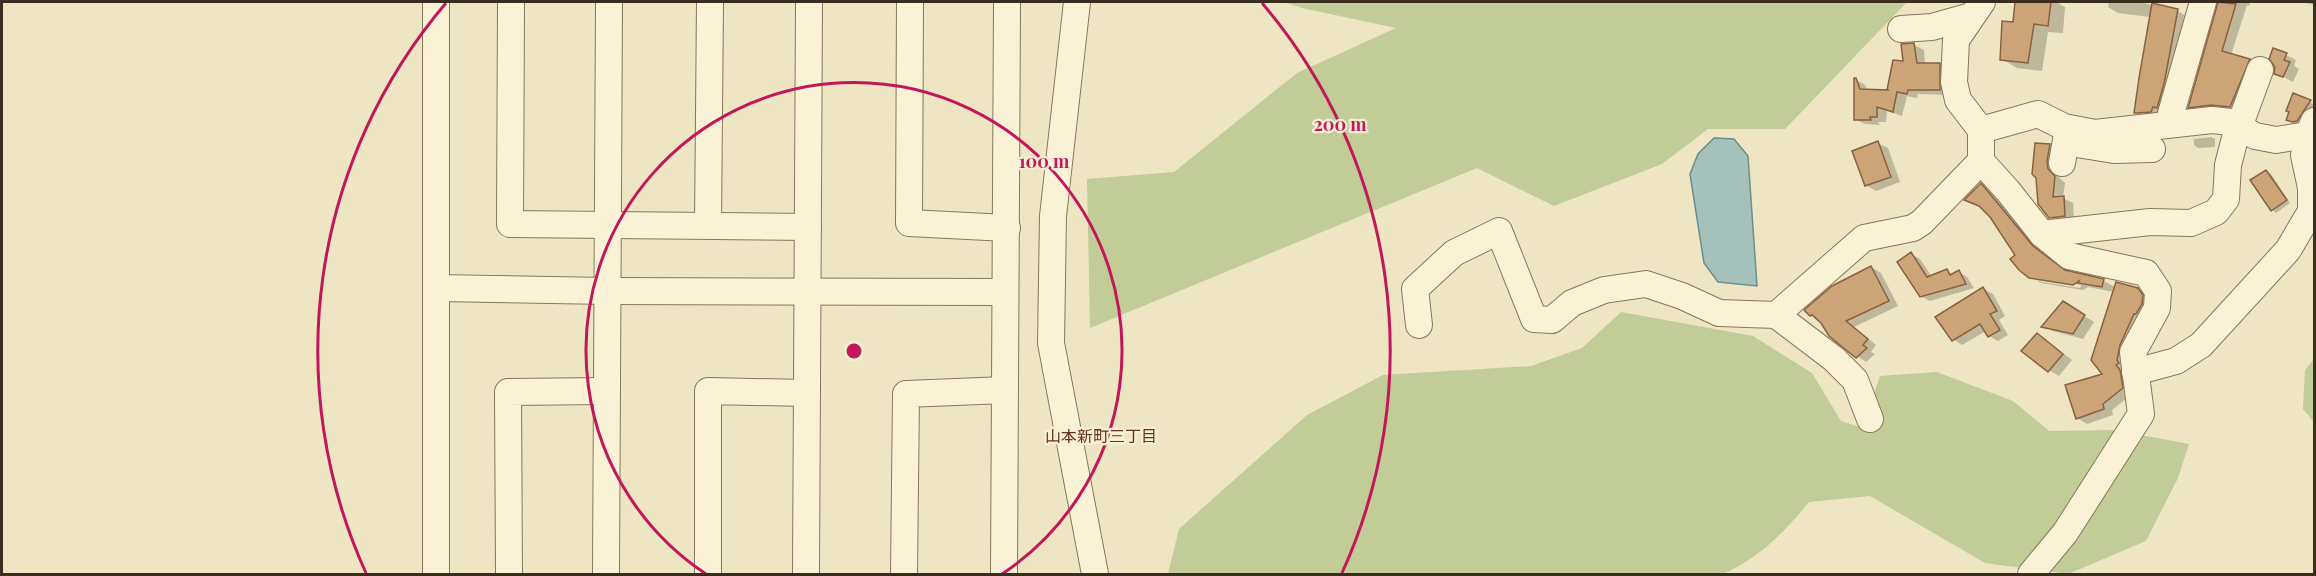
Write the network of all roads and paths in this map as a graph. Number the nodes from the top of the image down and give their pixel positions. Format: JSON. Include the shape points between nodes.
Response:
{"nodes":[{"id":1,"x":436,"y":2,"type":"edge"},
{"id":2,"x":511,"y":2,"type":"edge"},
{"id":3,"x":609,"y":2,"type":"edge"},
{"id":4,"x":710,"y":2,"type":"edge"},
{"id":5,"x":809,"y":2,"type":"edge"},
{"id":6,"x":910,"y":2,"type":"edge"},
{"id":7,"x":1007,"y":2,"type":"edge"},
{"id":8,"x":1077,"y":2,"type":"edge"},
{"id":9,"x":2204,"y":2,"type":"edge"},
{"id":10,"x":1977,"y":9,"type":"edge"},
{"id":11,"x":1901,"y":29,"type":"dead end"},
{"id":12,"x":2260,"y":70,"type":"dead end"},
{"id":13,"x":2038,"y":114,"type":"junction"},
{"id":14,"x":2168,"y":124,"type":"junction"},
{"id":15,"x":2239,"y":127,"type":"junction"},
{"id":16,"x":2311,"y":128,"type":"edge"},
{"id":17,"x":1981,"y":130,"type":"junction"},
{"id":18,"x":2152,"y":149,"type":"dead end"},
{"id":19,"x":1981,"y":161,"type":"junction"},
{"id":20,"x":608,"y":225,"type":"junction"},
{"id":21,"x":708,"y":225,"type":"junction"},
{"id":22,"x":808,"y":226,"type":"junction"},
{"id":23,"x":1007,"y":228,"type":"junction"},
{"id":24,"x":2042,"y":234,"type":"junction"},
{"id":25,"x":436,"y":288,"type":"junction"},
{"id":26,"x":608,"y":291,"type":"junction"},
{"id":27,"x":807,"y":291,"type":"junction"},
{"id":28,"x":1004,"y":292,"type":"junction"},
{"id":29,"x":1776,"y":315,"type":"junction"},
{"id":30,"x":1419,"y":325,"type":"dead end"},
{"id":31,"x":2135,"y":372,"type":"junction"},
{"id":32,"x":1005,"y":390,"type":"junction"},
{"id":33,"x":606,"y":391,"type":"junction"},
{"id":34,"x":807,"y":393,"type":"junction"},
{"id":35,"x":1870,"y":419,"type":"dead end"},
{"id":36,"x":435,"y":574,"type":"edge"},
{"id":37,"x":509,"y":574,"type":"edge"},
{"id":38,"x":606,"y":574,"type":"edge"},
{"id":39,"x":708,"y":574,"type":"edge"},
{"id":40,"x":806,"y":574,"type":"edge"},
{"id":41,"x":904,"y":574,"type":"edge"},
{"id":42,"x":1004,"y":574,"type":"edge"},
{"id":43,"x":1095,"y":574,"type":"edge"},
{"id":44,"x":2031,"y":574,"type":"edge"}],
"edges":[{"from":1,"to":25,"type":"street"},
{"from":2,"to":20,"type":"street","via":[[510,224]]},
{"from":3,"to":20,"type":"street"},
{"from":4,"to":21,"type":"street"},
{"from":5,"to":22,"type":"street"},
{"from":6,"to":23,"type":"street","via":[[909,223]]},
{"from":7,"to":23,"type":"street"},
{"from":8,"to":43,"type":"street","via":[[1053,216],[1051,343]]},
{"from":9,"to":14,"type":"street"},
{"from":10,"to":11,"type":"street","via":[[1932,27]]},
{"from":10,"to":17,"type":"street","via":[[1956,40],[1953,82],[1958,100]]},
{"from":12,"to":15,"type":"street"},
{"from":13,"to":14,"type":"street","via":[[2064,127],[2095,133]]},
{"from":13,"to":17,"type":"street"},
{"from":13,"to":18,"type":"street","via":[[2064,152]]},
{"from":14,"to":15,"type":"street","via":[[2212,120],[2232,122]]},
{"from":15,"to":16,"type":"street","via":[[2255,136],[2276,140]]},
{"from":15,"to":24,"type":"street","via":[[2228,165],[2226,199],[2216,212],[2191,223],[2151,222]]},
{"from":16,"to":31,"type":"street","via":[[2304,155],[2311,211],[2288,250],[2201,345],[2176,361]]},
{"from":17,"to":19,"type":"street"},
{"from":19,"to":24,"type":"street"},
{"from":19,"to":29,"type":"street","via":[[1922,222],[1913,228],[1864,238]]},
{"from":20,"to":21,"type":"street"},
{"from":20,"to":26,"type":"street"},
{"from":21,"to":22,"type":"street"},
{"from":22,"to":27,"type":"street"},
{"from":23,"to":28,"type":"street"},
{"from":24,"to":31,"type":"street","via":[[2069,256],[2146,273],[2158,291],[2157,308],[2133,352]]},
{"from":25,"to":26,"type":"street"},
{"from":25,"to":36,"type":"street"},
{"from":26,"to":27,"type":"street"},
{"from":26,"to":33,"type":"street"},
{"from":27,"to":28,"type":"street"},
{"from":27,"to":34,"type":"street"},
{"from":28,"to":32,"type":"street"},
{"from":29,"to":30,"type":"street","via":[[1719,313],[1646,284],[1604,290],[1572,303],[1552,320],[1534,319],[1499,231],[1454,253],[1414,289]]},
{"from":29,"to":35,"type":"street","via":[[1855,380]]},
{"from":31,"to":44,"type":"street","via":[[2141,414],[2065,533]]},
{"from":32,"to":41,"type":"street","via":[[906,394]]},
{"from":32,"to":42,"type":"street"},
{"from":33,"to":37,"type":"street","via":[[508,392]]},
{"from":33,"to":38,"type":"street"},
{"from":34,"to":39,"type":"street","via":[[708,391]]},
{"from":34,"to":40,"type":"street"}]}
